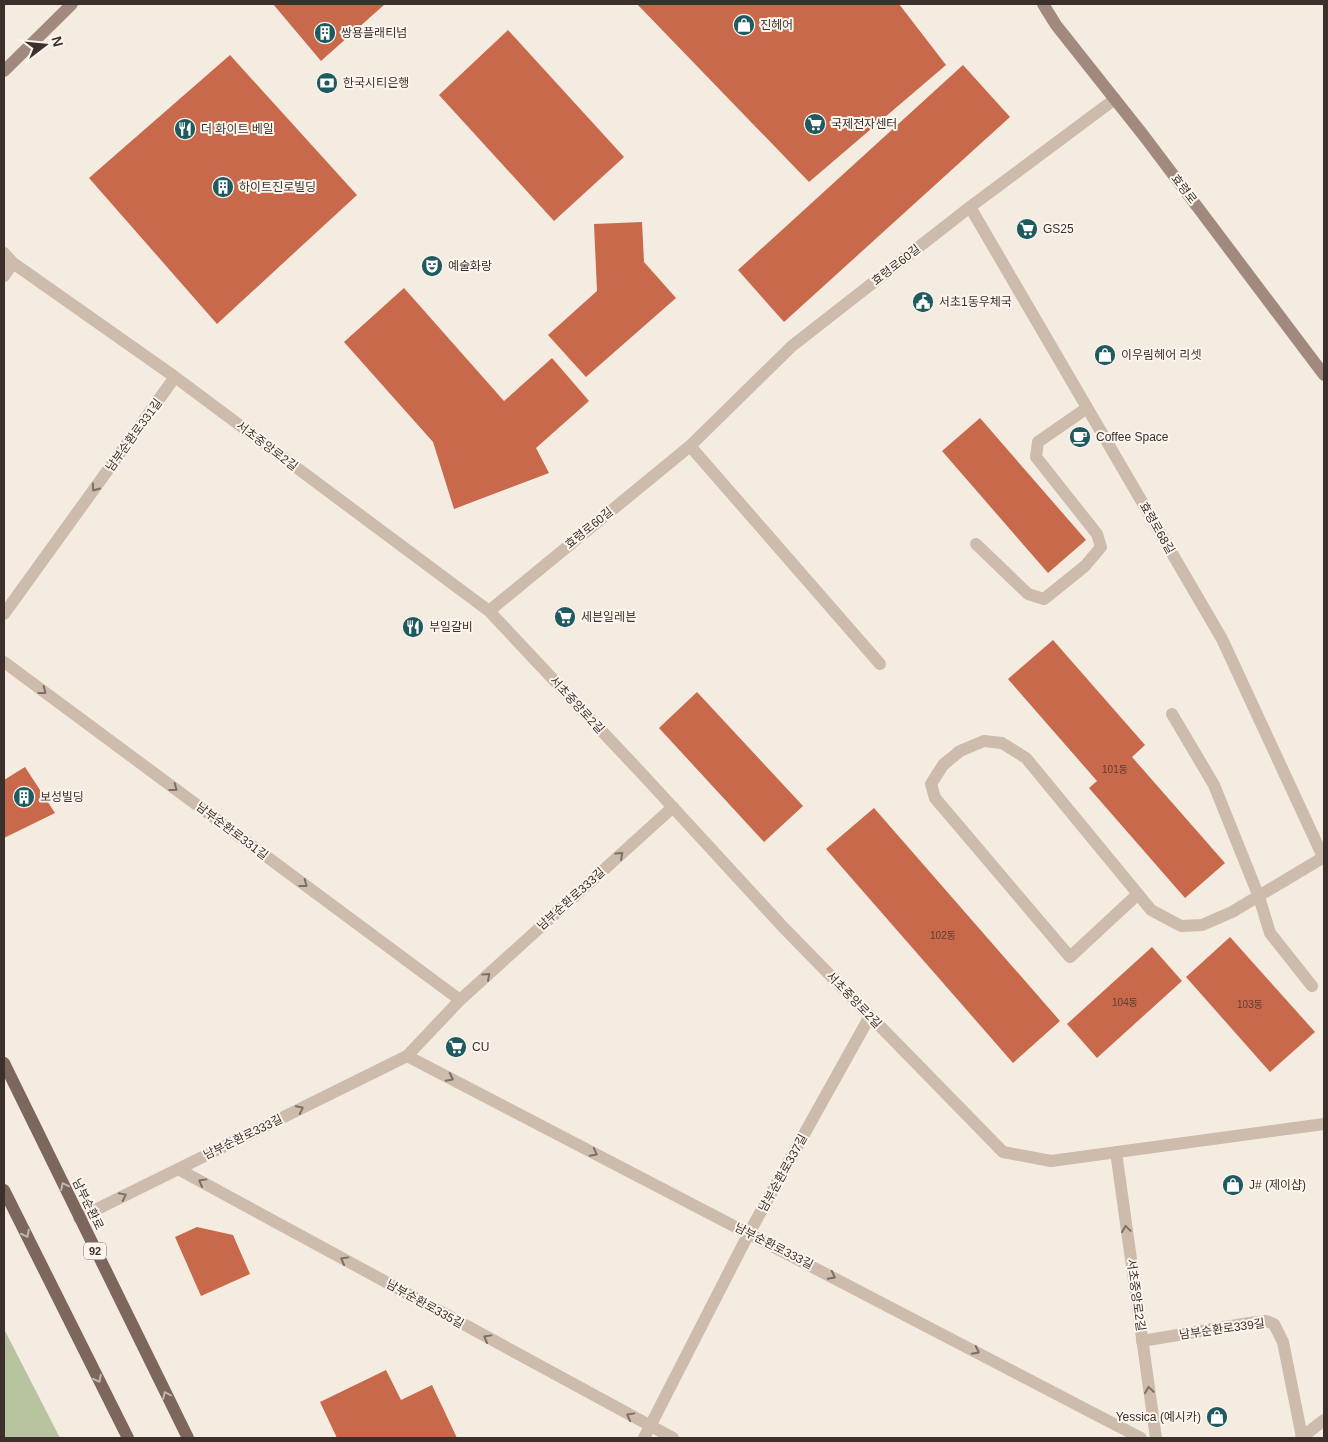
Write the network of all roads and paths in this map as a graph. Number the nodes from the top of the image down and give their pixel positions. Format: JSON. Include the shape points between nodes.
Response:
{"nodes":[{"id":1,"x":72,"y":4,"type":"edge"},
{"id":2,"x":1043,"y":4,"type":"edge"},
{"id":3,"x":4,"y":71,"type":"edge"},
{"id":4,"x":1115,"y":99,"type":"junction"},
{"id":5,"x":970,"y":207,"type":"junction"},
{"id":6,"x":4,"y":253,"type":"edge"},
{"id":7,"x":13,"y":264,"type":"junction"},
{"id":8,"x":4,"y":276,"type":"edge"},
{"id":9,"x":1324,"y":375,"type":"edge"},
{"id":10,"x":175,"y":377,"type":"junction"},
{"id":11,"x":1087,"y":408,"type":"junction"},
{"id":12,"x":690,"y":446,"type":"junction"},
{"id":13,"x":976,"y":544,"type":"dead end"},
{"id":14,"x":489,"y":611,"type":"junction"},
{"id":15,"x":4,"y":614,"type":"edge"},
{"id":16,"x":4,"y":662,"type":"edge"},
{"id":17,"x":880,"y":664,"type":"dead end"},
{"id":18,"x":1172,"y":714,"type":"dead end"},
{"id":19,"x":673,"y":807,"type":"junction"},
{"id":20,"x":1324,"y":858,"type":"edge"},
{"id":21,"x":1138,"y":894,"type":"junction"},
{"id":22,"x":1259,"y":897,"type":"junction"},
{"id":23,"x":1312,"y":986,"type":"dead end"},
{"id":24,"x":460,"y":1000,"type":"junction"},
{"id":25,"x":870,"y":1016,"type":"junction"},
{"id":26,"x":407,"y":1056,"type":"junction"},
{"id":27,"x":4,"y":1063,"type":"edge"},
{"id":28,"x":1324,"y":1124,"type":"edge"},
{"id":29,"x":1116,"y":1152,"type":"junction"},
{"id":30,"x":178,"y":1169,"type":"junction"},
{"id":31,"x":4,"y":1190,"type":"edge"},
{"id":32,"x":79,"y":1218,"type":"junction"},
{"id":33,"x":749,"y":1233,"type":"junction"},
{"id":34,"x":1142,"y":1341,"type":"junction"},
{"id":35,"x":1324,"y":1420,"type":"edge"},
{"id":36,"x":647,"y":1433,"type":"edge"},
{"id":37,"x":128,"y":1438,"type":"edge"},
{"id":38,"x":188,"y":1438,"type":"edge"},
{"id":39,"x":673,"y":1438,"type":"edge"},
{"id":40,"x":1141,"y":1438,"type":"edge"},
{"id":41,"x":1156,"y":1438,"type":"edge"},
{"id":42,"x":1301,"y":1438,"type":"edge"}],
"edges":[{"from":1,"to":3,"type":"main road"},
{"from":2,"to":4,"type":"main road","name":"효령로","via":[[1056,26]]},
{"from":4,"to":5,"type":"street","name":"효령로60길"},
{"from":4,"to":9,"type":"main road","name":"효령로"},
{"from":5,"to":11,"type":"street","name":"효령로68길"},
{"from":5,"to":12,"type":"street","name":"효령로60길","via":[[792,346]]},
{"from":6,"to":7,"type":"street","name":"서초중앙로2길"},
{"from":7,"to":8,"type":"street"},
{"from":7,"to":10,"type":"street","name":"서초중앙로2길"},
{"from":10,"to":14,"type":"street","name":"서초중앙로2길"},
{"from":10,"to":15,"type":"street","name":"남부순환로331길","one_way":true},
{"from":11,"to":13,"type":"street","via":[[1038,442],[1036,457],[1097,534],[1101,547],[1085,566],[1044,599],[1028,594]]},
{"from":11,"to":20,"type":"street","name":"효령로68길","via":[[1222,639]]},
{"from":12,"to":14,"type":"street","name":"효령로60길"},
{"from":12,"to":17,"type":"street"},
{"from":14,"to":19,"type":"street","name":"서초중앙로2길"},
{"from":16,"to":24,"type":"street","name":"남부순환로331길","one_way":true},
{"from":18,"to":22,"type":"street","via":[[1214,785]]},
{"from":24,"to":19,"type":"street","name":"남부순환로333길","one_way":true},
{"from":19,"to":25,"type":"street","name":"서초중앙로2길"},
{"from":20,"to":22,"type":"street"},
{"from":21,"to":21,"type":"street","via":[[1026,758],[1002,743],[984,741],[960,751],[943,765],[931,784],[935,798],[1070,958]]},
{"from":21,"to":22,"type":"street","via":[[1151,910],[1181,926],[1202,925]]},
{"from":22,"to":23,"type":"street","via":[[1270,933]]},
{"from":24,"to":26,"type":"street","name":"남부순환로333길"},
{"from":25,"to":29,"type":"street","name":"서초중앙로2길","via":[[1004,1152],[1051,1161]]},
{"from":25,"to":33,"type":"street","name":"남부순환로337길"},
{"from":30,"to":26,"type":"street","name":"남부순환로333길","one_way":true},
{"from":26,"to":33,"type":"street","name":"남부순환로333길","one_way":true},
{"from":32,"to":27,"type":"main road","name":"남부순환로","number":"92","one_way":true},
{"from":28,"to":29,"type":"street","name":"서초중앙로2길"},
{"from":34,"to":29,"type":"street","name":"서초중앙로2길","one_way":true},
{"from":32,"to":30,"type":"street","name":"남부순환로333길","one_way":true},
{"from":36,"to":30,"type":"street","name":"남부순환로335길","one_way":true},
{"from":31,"to":37,"type":"main road","one_way":true},
{"from":38,"to":32,"type":"main road","name":"남부순환로","number":"92","one_way":true},
{"from":33,"to":36,"type":"street","name":"남부순환로337길"},
{"from":33,"to":40,"type":"street","name":"남부순환로333길","one_way":true},
{"from":41,"to":34,"type":"street","name":"서초중앙로2길","one_way":true},
{"from":34,"to":42,"type":"street","name":"남부순환로339길","via":[[1249,1323],[1266,1321],[1274,1324],[1283,1342]]},
{"from":35,"to":42,"type":"street","name":"남부순환로339길"},
{"from":36,"to":39,"type":"street","name":"남부순환로335길"}]}
